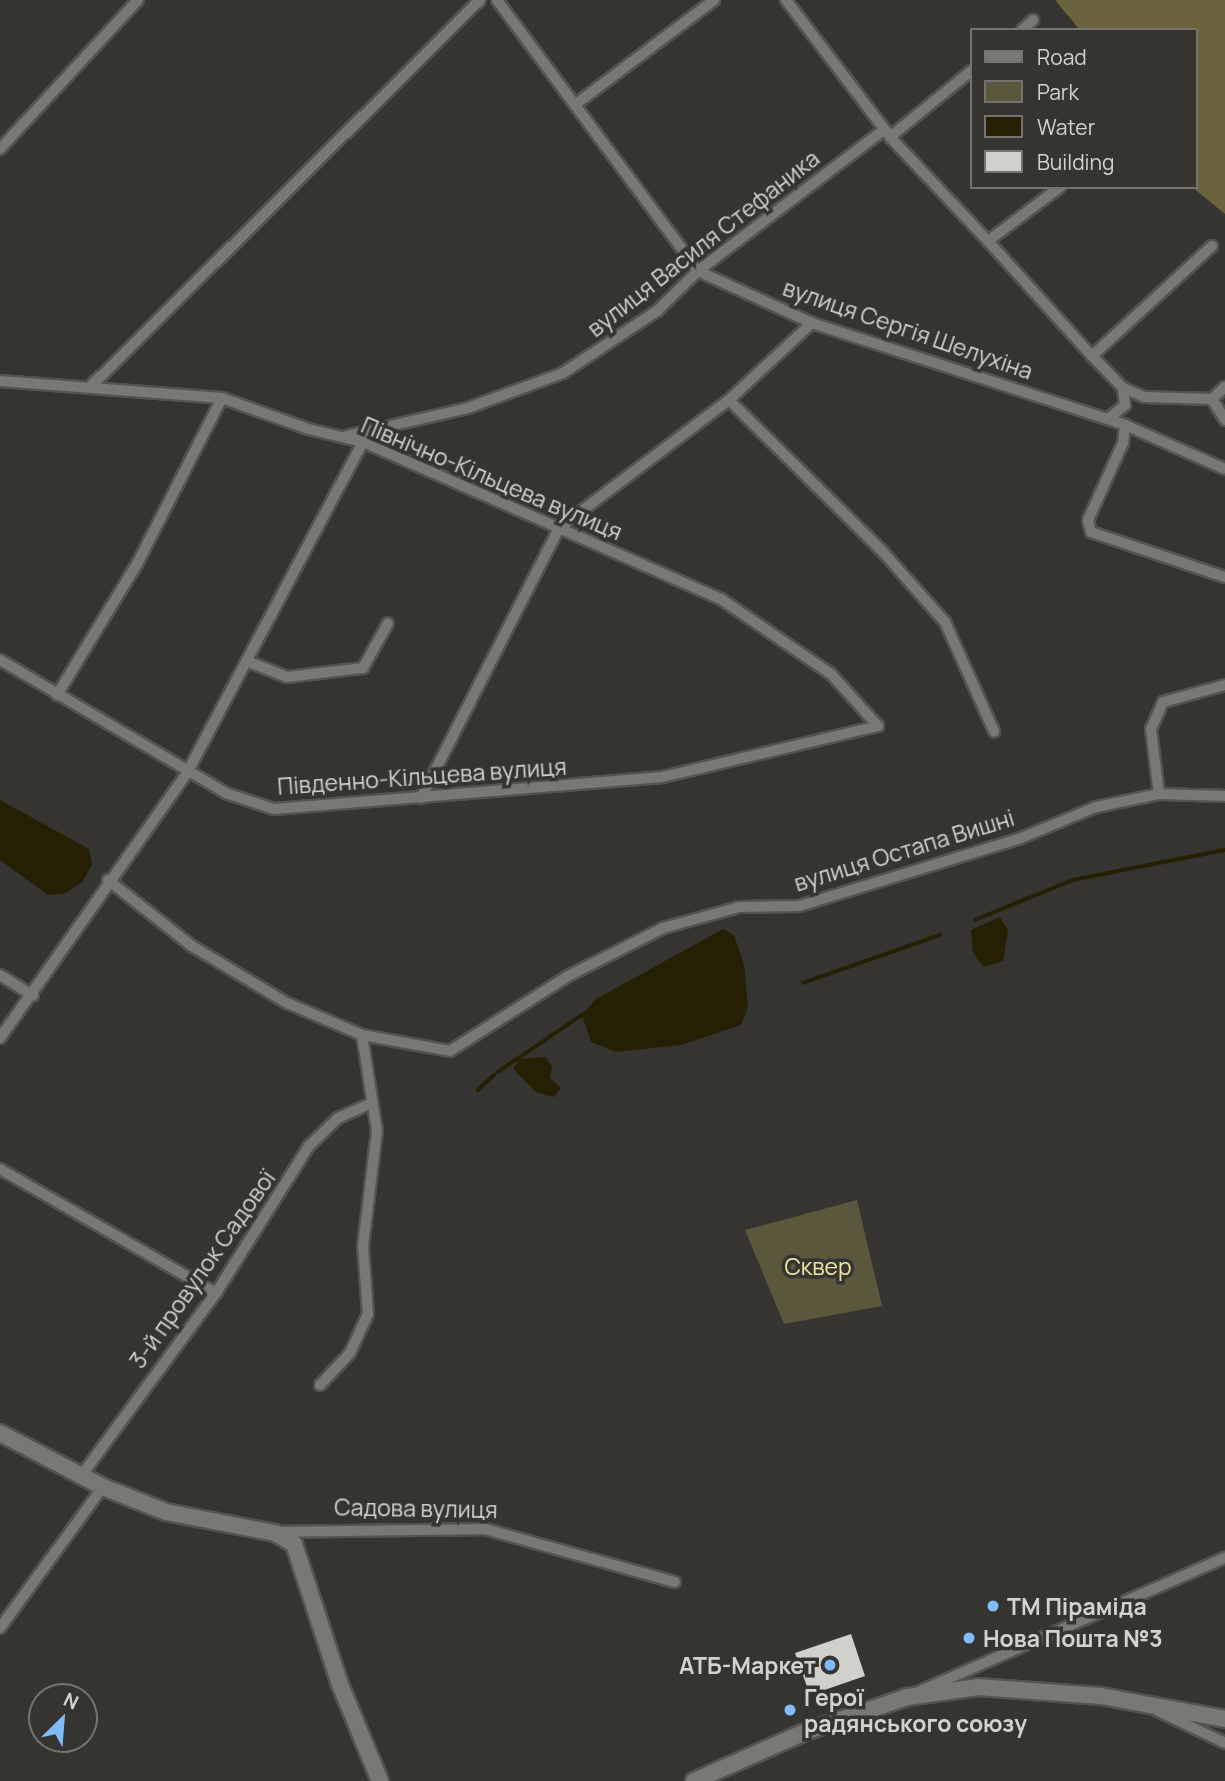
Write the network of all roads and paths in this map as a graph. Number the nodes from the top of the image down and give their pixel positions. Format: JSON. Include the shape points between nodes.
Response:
{"nodes":[{"id":1,"x":138,"y":0,"type":"edge"},
{"id":2,"x":480,"y":0,"type":"edge"},
{"id":3,"x":497,"y":0,"type":"edge"},
{"id":4,"x":714,"y":0,"type":"edge"},
{"id":5,"x":786,"y":0,"type":"edge"},
{"id":6,"x":1033,"y":20,"type":"dead end"},
{"id":7,"x":1024,"y":28,"type":"edge"},
{"id":8,"x":970,"y":72,"type":"edge"},
{"id":9,"x":576,"y":104,"type":"junction"},
{"id":10,"x":887,"y":133,"type":"junction"},
{"id":11,"x":0,"y":149,"type":"edge"},
{"id":12,"x":1057,"y":189,"type":"edge"},
{"id":13,"x":988,"y":241,"type":"junction"},
{"id":14,"x":1212,"y":246,"type":"dead end"},
{"id":15,"x":698,"y":271,"type":"junction"},
{"id":16,"x":812,"y":323,"type":"junction"},
{"id":17,"x":1092,"y":356,"type":"junction"},
{"id":18,"x":0,"y":381,"type":"edge"},
{"id":19,"x":90,"y":387,"type":"junction"},
{"id":20,"x":1225,"y":387,"type":"edge"},
{"id":21,"x":1123,"y":388,"type":"junction"},
{"id":22,"x":222,"y":398,"type":"junction"},
{"id":23,"x":1212,"y":399,"type":"junction"},
{"id":24,"x":729,"y":400,"type":"junction"},
{"id":25,"x":1108,"y":419,"type":"junction"},
{"id":26,"x":1225,"y":420,"type":"edge"},
{"id":27,"x":1125,"y":425,"type":"junction"},
{"id":28,"x":341,"y":437,"type":"junction"},
{"id":29,"x":363,"y":442,"type":"junction"},
{"id":30,"x":1225,"y":469,"type":"edge"},
{"id":31,"x":559,"y":528,"type":"junction"},
{"id":32,"x":1225,"y":577,"type":"edge"},
{"id":33,"x":388,"y":623,"type":"dead end"},
{"id":34,"x":0,"y":660,"type":"edge"},
{"id":35,"x":249,"y":662,"type":"junction"},
{"id":36,"x":1225,"y":685,"type":"edge"},
{"id":37,"x":57,"y":695,"type":"junction"},
{"id":38,"x":878,"y":726,"type":"joint"},
{"id":39,"x":994,"y":731,"type":"dead end"},
{"id":40,"x":188,"y":771,"type":"junction"},
{"id":41,"x":1159,"y":794,"type":"junction"},
{"id":42,"x":1225,"y":796,"type":"edge"},
{"id":43,"x":421,"y":798,"type":"junction"},
{"id":44,"x":108,"y":880,"type":"junction"},
{"id":45,"x":0,"y":975,"type":"edge"},
{"id":46,"x":33,"y":996,"type":"junction"},
{"id":47,"x":362,"y":1035,"type":"junction"},
{"id":48,"x":0,"y":1038,"type":"edge"},
{"id":49,"x":372,"y":1104,"type":"junction"},
{"id":50,"x":0,"y":1169,"type":"edge"},
{"id":51,"x":216,"y":1293,"type":"junction"},
{"id":52,"x":320,"y":1385,"type":"dead end"},
{"id":53,"x":0,"y":1433,"type":"edge"},
{"id":54,"x":81,"y":1476,"type":"junction"},
{"id":55,"x":103,"y":1487,"type":"junction"},
{"id":56,"x":281,"y":1535,"type":"junction"},
{"id":57,"x":1225,"y":1558,"type":"edge"},
{"id":58,"x":674,"y":1582,"type":"dead end"},
{"id":59,"x":0,"y":1628,"type":"edge"},
{"id":60,"x":908,"y":1697,"type":"junction"},
{"id":61,"x":1146,"y":1704,"type":"junction"},
{"id":62,"x":1225,"y":1719,"type":"edge"},
{"id":63,"x":1225,"y":1744,"type":"edge"},
{"id":64,"x":380,"y":1781,"type":"edge"},
{"id":65,"x":694,"y":1781,"type":"edge"}],
"edges":[{"from":1,"to":11,"type":"street"},
{"from":2,"to":19,"type":"street"},
{"from":3,"to":9,"type":"street","name":"вулиця Сергія Шелухіна"},
{"from":4,"to":9,"type":"street"},
{"from":5,"to":10,"type":"street"},
{"from":6,"to":7,"type":"street"},
{"from":8,"to":10,"type":"street","name":"вулиця Василя Стефаника"},
{"from":9,"to":15,"type":"street","name":"вулиця Сергія Шелухіна"},
{"from":10,"to":13,"type":"street"},
{"from":10,"to":15,"type":"street","name":"вулиця Василя Стефаника"},
{"from":12,"to":13,"type":"street"},
{"from":13,"to":17,"type":"street"},
{"from":14,"to":17,"type":"street"},
{"from":15,"to":16,"type":"street","name":"вулиця Сергія Шелухіна"},
{"from":15,"to":28,"type":"street","name":"вулиця Василя Стефаника","via":[[657,310],[563,373],[468,408]]},
{"from":16,"to":24,"type":"street"},
{"from":16,"to":25,"type":"street","name":"вулиця Сергія Шелухіна"},
{"from":17,"to":21,"type":"street"},
{"from":18,"to":19,"type":"street","name":"Північно-Кільцева вулиця"},
{"from":19,"to":22,"type":"street","name":"Північно-Кільцева вулиця"},
{"from":20,"to":23,"type":"street"},
{"from":21,"to":23,"type":"street","via":[[1144,397]]},
{"from":21,"to":25,"type":"street","via":[[1125,405]]},
{"from":22,"to":28,"type":"street","name":"Північно-Кільцева вулиця"},
{"from":22,"to":37,"type":"street","via":[[136,564]]},
{"from":23,"to":26,"type":"street"},
{"from":24,"to":31,"type":"street"},
{"from":24,"to":39,"type":"street","via":[[883,552],[945,622]]},
{"from":25,"to":27,"type":"street","name":"вулиця Сергія Шелухіна"},
{"from":27,"to":30,"type":"street","name":"вулиця Сергія Шелухіна"},
{"from":27,"to":32,"type":"street","via":[[1123,443],[1088,520],[1091,532]]},
{"from":28,"to":29,"type":"street","name":"Північно-Кільцева вулиця"},
{"from":29,"to":31,"type":"street","name":"Північно-Кільцева вулиця"},
{"from":29,"to":35,"type":"street"},
{"from":31,"to":38,"type":"street","name":"Північно-Кільцева вулиця","via":[[721,599],[831,674]]},
{"from":31,"to":43,"type":"street"},
{"from":33,"to":35,"type":"street","via":[[363,668],[287,677]]},
{"from":34,"to":37,"type":"street","name":"Південно-Кільцева вулиця"},
{"from":35,"to":40,"type":"street"},
{"from":36,"to":41,"type":"street","via":[[1158,707],[1151,729]]},
{"from":37,"to":40,"type":"street","name":"Південно-Кільцева вулиця"},
{"from":38,"to":43,"type":"street","name":"Південно-Кільцева вулиця","via":[[663,777]]},
{"from":40,"to":43,"type":"street","name":"Південно-Кільцева вулиця","via":[[226,793],[274,809]]},
{"from":40,"to":44,"type":"street"},
{"from":41,"to":42,"type":"street","name":"вулиця Остапа Вишні"},
{"from":41,"to":47,"type":"street","name":"вулиця Остапа Вишні","via":[[1096,807],[1021,838],[799,906],[739,907],[663,928],[568,976],[450,1051]]},
{"from":44,"to":46,"type":"street"},
{"from":44,"to":47,"type":"street","name":"вулиця Остапа Вишні","via":[[154,919],[243,978]]},
{"from":45,"to":46,"type":"street"},
{"from":46,"to":48,"type":"street"},
{"from":47,"to":49,"type":"street"},
{"from":49,"to":51,"type":"street","name":"3-й провулок Садової","via":[[321,1131]]},
{"from":49,"to":52,"type":"street","via":[[375,1172],[363,1246],[368,1314],[350,1353]]},
{"from":50,"to":51,"type":"street"},
{"from":51,"to":54,"type":"street","name":"3-й провулок Садової"},
{"from":53,"to":54,"type":"main road","name":"Садова вулиця"},
{"from":54,"to":55,"type":"main road","name":"Садова вулиця"},
{"from":55,"to":56,"type":"main road","name":"Садова вулиця","via":[[166,1512]]},
{"from":55,"to":59,"type":"street"},
{"from":56,"to":58,"type":"street","name":"Садова вулиця","via":[[485,1529]]},
{"from":56,"to":64,"type":"main road","via":[[294,1544],[339,1682]]},
{"from":57,"to":60,"type":"street"},
{"from":60,"to":61,"type":"main road","via":[[978,1687],[1023,1688]]},
{"from":60,"to":65,"type":"main road","via":[[805,1732]]},
{"from":61,"to":62,"type":"main road"},
{"from":61,"to":63,"type":"street"}]}
